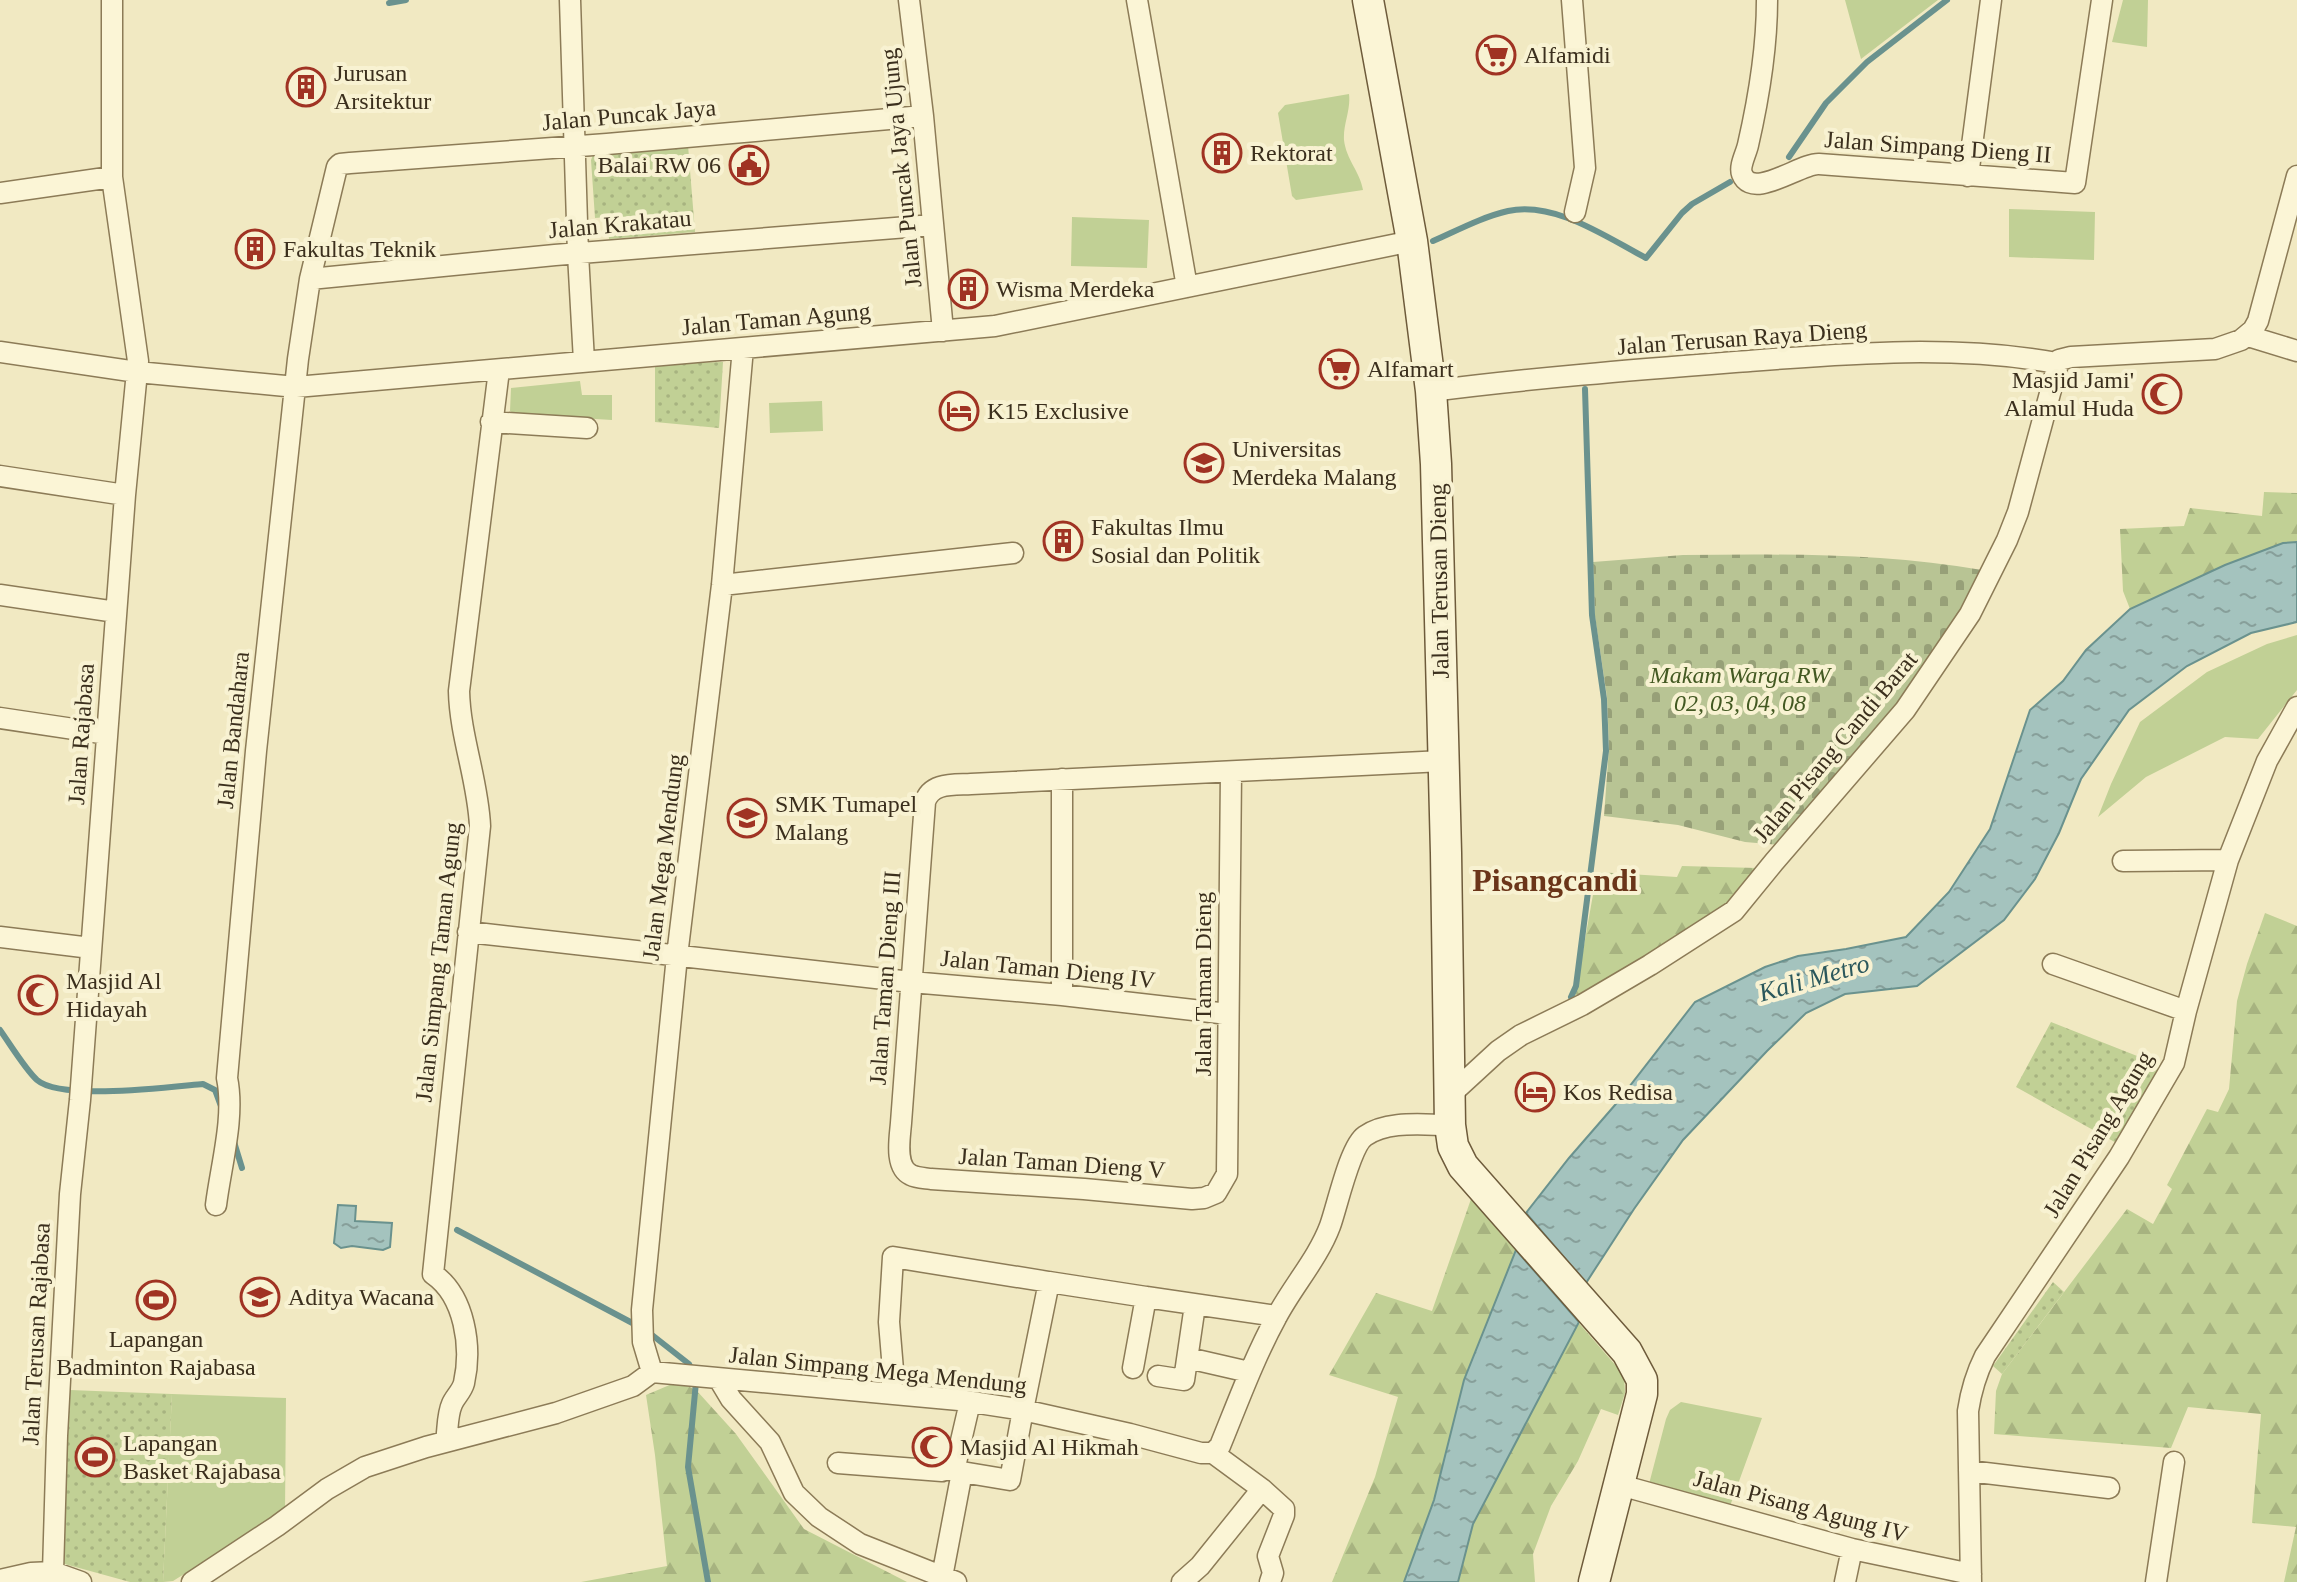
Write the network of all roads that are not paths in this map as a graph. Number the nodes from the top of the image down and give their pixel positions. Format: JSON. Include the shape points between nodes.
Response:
{"nodes":[{"id":1,"x":112,"y":0,"type":"edge"},
{"id":2,"x":570,"y":0,"type":"edge"},
{"id":3,"x":909,"y":0,"type":"edge"},
{"id":4,"x":1137,"y":0,"type":"edge"},
{"id":5,"x":1368,"y":0,"type":"edge"},
{"id":6,"x":1572,"y":0,"type":"edge"},
{"id":7,"x":1767,"y":0,"type":"edge"},
{"id":8,"x":1991,"y":0,"type":"edge"},
{"id":9,"x":2102,"y":0,"type":"edge"},
{"id":10,"x":923,"y":116,"type":"junction"},
{"id":11,"x":575,"y":146,"type":"junction"},
{"id":12,"x":340,"y":164,"type":"joint"},
{"id":13,"x":1968,"y":176,"type":"junction"},
{"id":14,"x":2297,"y":176,"type":"edge"},
{"id":15,"x":112,"y":177,"type":"junction"},
{"id":16,"x":0,"y":193,"type":"edge"},
{"id":17,"x":1575,"y":212,"type":"dead end"},
{"id":18,"x":933,"y":225,"type":"junction"},
{"id":19,"x":1412,"y":241,"type":"junction"},
{"id":20,"x":578,"y":254,"type":"junction"},
{"id":21,"x":310,"y":279,"type":"junction"},
{"id":22,"x":1187,"y":287,"type":"junction"},
{"id":23,"x":943,"y":331,"type":"junction"},
{"id":24,"x":2248,"y":336,"type":"junction"},
{"id":25,"x":743,"y":348,"type":"junction"},
{"id":26,"x":2297,"y":351,"type":"edge"},
{"id":27,"x":0,"y":352,"type":"edge"},
{"id":28,"x":584,"y":361,"type":"junction"},
{"id":29,"x":2057,"y":363,"type":"junction"},
{"id":30,"x":499,"y":370,"type":"junction"},
{"id":31,"x":137,"y":372,"type":"junction"},
{"id":32,"x":296,"y":387,"type":"junction"},
{"id":33,"x":1431,"y":391,"type":"junction"},
{"id":34,"x":491,"y":422,"type":"junction"},
{"id":35,"x":587,"y":428,"type":"dead end"},
{"id":36,"x":0,"y":476,"type":"edge"},
{"id":37,"x":125,"y":495,"type":"junction"},
{"id":38,"x":1013,"y":553,"type":"dead end"},
{"id":39,"x":722,"y":585,"type":"junction"},
{"id":40,"x":0,"y":595,"type":"edge"},
{"id":41,"x":116,"y":612,"type":"junction"},
{"id":42,"x":2297,"y":707,"type":"edge"},
{"id":43,"x":0,"y":718,"type":"edge"},
{"id":44,"x":107,"y":734,"type":"junction"},
{"id":45,"x":2289,"y":737,"type":"edge"},
{"id":46,"x":1443,"y":761,"type":"junction"},
{"id":47,"x":1231,"y":772,"type":"junction"},
{"id":48,"x":1062,"y":779,"type":"junction"},
{"id":49,"x":2228,"y":860,"type":"junction"},
{"id":50,"x":2123,"y":861,"type":"dead end"},
{"id":51,"x":468,"y":932,"type":"junction"},
{"id":52,"x":0,"y":937,"type":"edge"},
{"id":53,"x":91,"y":948,"type":"junction"},
{"id":54,"x":677,"y":956,"type":"junction"},
{"id":55,"x":2053,"y":964,"type":"dead end"},
{"id":56,"x":911,"y":982,"type":"junction"},
{"id":57,"x":1062,"y":995,"type":"junction"},
{"id":58,"x":2186,"y":1011,"type":"junction"},
{"id":59,"x":1228,"y":1014,"type":"junction"},
{"id":60,"x":81,"y":1090,"type":"joint"},
{"id":61,"x":1449,"y":1110,"type":"junction"},
{"id":62,"x":905,"y":1171,"type":"joint"},
{"id":63,"x":1216,"y":1193,"type":"joint"},
{"id":64,"x":216,"y":1205,"type":"dead end"},
{"id":65,"x":1049,"y":1282,"type":"junction"},
{"id":66,"x":1146,"y":1297,"type":"junction"},
{"id":67,"x":1195,"y":1305,"type":"junction"},
{"id":68,"x":1277,"y":1316,"type":"junction"},
{"id":69,"x":1188,"y":1358,"type":"junction"},
{"id":70,"x":1133,"y":1368,"type":"dead end"},
{"id":71,"x":652,"y":1372,"type":"junction"},
{"id":72,"x":1249,"y":1372,"type":"junction"},
{"id":73,"x":1158,"y":1376,"type":"dead end"},
{"id":74,"x":712,"y":1378,"type":"junction"},
{"id":75,"x":891,"y":1393,"type":"junction"},
{"id":76,"x":970,"y":1402,"type":"junction"},
{"id":77,"x":1023,"y":1410,"type":"junction"},
{"id":78,"x":446,"y":1441,"type":"junction"},
{"id":79,"x":1213,"y":1453,"type":"junction"},
{"id":80,"x":2174,"y":1462,"type":"dead end"},
{"id":81,"x":838,"y":1463,"type":"dead end"},
{"id":82,"x":1969,"y":1471,"type":"junction"},
{"id":83,"x":958,"y":1472,"type":"junction"},
{"id":84,"x":1620,"y":1485,"type":"junction"},
{"id":85,"x":2109,"y":1488,"type":"dead end"},
{"id":86,"x":1262,"y":1489,"type":"junction"},
{"id":87,"x":1852,"y":1549,"type":"junction"},
{"id":88,"x":53,"y":1572,"type":"junction"},
{"id":89,"x":1971,"y":1578,"type":"edge"},
{"id":90,"x":0,"y":1580,"type":"edge"},
{"id":91,"x":949,"y":1580,"type":"edge"},
{"id":92,"x":81,"y":1582,"type":"edge"},
{"id":93,"x":192,"y":1582,"type":"edge"},
{"id":94,"x":1182,"y":1582,"type":"edge"},
{"id":95,"x":1270,"y":1582,"type":"edge"},
{"id":96,"x":1594,"y":1582,"type":"edge"},
{"id":97,"x":1845,"y":1582,"type":"edge"},
{"id":98,"x":2156,"y":1582,"type":"edge"}],
"edges":[{"from":1,"to":15,"type":"street","name":"Jalan Rajabasa"},
{"from":2,"to":11,"type":"street"},
{"from":3,"to":10,"type":"street","name":"Jalan Puncak Jaya Ujung"},
{"from":4,"to":22,"type":"street"},
{"from":5,"to":19,"type":"street","name":"Jalan Terusan Dieng"},
{"from":6,"to":17,"type":"street","via":[[1585,168]]},
{"from":7,"to":13,"type":"street","name":"Jalan Simpang Dieng II","via":[[1767,38],[1741,170],[1749,183],[1771,182],[1815,164]]},
{"from":8,"to":13,"type":"street"},
{"from":9,"to":13,"type":"street","name":"Jalan Simpang Dieng II","via":[[2075,183]]},
{"from":10,"to":11,"type":"street","name":"Jalan Puncak Jaya"},
{"from":10,"to":18,"type":"street","name":"Jalan Puncak Jaya Ujung"},
{"from":11,"to":12,"type":"street","name":"Jalan Puncak Jaya"},
{"from":11,"to":20,"type":"street"},
{"from":12,"to":21,"type":"street","name":"Jalan Bandahara"},
{"from":14,"to":24,"type":"street","via":[[2261,314]]},
{"from":15,"to":16,"type":"street"},
{"from":15,"to":31,"type":"street","name":"Jalan Rajabasa"},
{"from":18,"to":20,"type":"street","name":"Jalan Krakatau"},
{"from":18,"to":23,"type":"street","name":"Jalan Puncak Jaya Ujung"},
{"from":19,"to":22,"type":"street","name":"Jalan Taman Agung"},
{"from":19,"to":33,"type":"street","name":"Jalan Terusan Dieng"},
{"from":20,"to":21,"type":"street","name":"Jalan Krakatau"},
{"from":20,"to":28,"type":"street"},
{"from":21,"to":32,"type":"street","name":"Jalan Bandahara"},
{"from":22,"to":23,"type":"street","name":"Jalan Taman Agung","via":[[995,326]]},
{"from":23,"to":25,"type":"street","name":"Jalan Taman Agung"},
{"from":24,"to":26,"type":"street"},
{"from":24,"to":29,"type":"street","via":[[2215,349],[2064,357]]},
{"from":25,"to":28,"type":"street","name":"Jalan Taman Agung"},
{"from":25,"to":39,"type":"street","name":"Jalan Mega Mendung"},
{"from":27,"to":31,"type":"street","name":"Jalan Taman Agung"},
{"from":28,"to":30,"type":"street","name":"Jalan Taman Agung"},
{"from":29,"to":33,"type":"street","name":"Jalan Terusan Raya Dieng","via":[[1942,353],[1819,356]]},
{"from":29,"to":61,"type":"street","name":"Jalan Pisang Candi Barat","via":[[2007,540],[1970,614],[1905,710],[1734,911],[1498,1051]]},
{"from":30,"to":32,"type":"street","name":"Jalan Taman Agung"},
{"from":30,"to":34,"type":"street","name":"Jalan Simpang Taman Agung"},
{"from":31,"to":32,"type":"street","name":"Jalan Taman Agung"},
{"from":31,"to":37,"type":"street","name":"Jalan Rajabasa"},
{"from":32,"to":64,"type":"street","name":"Jalan Bandahara","via":[[256,751],[227,1078],[231,1096]]},
{"from":33,"to":46,"type":"street","name":"Jalan Terusan Dieng"},
{"from":34,"to":35,"type":"street"},
{"from":34,"to":51,"type":"street","name":"Jalan Simpang Taman Agung","via":[[459,691],[480,813]]},
{"from":36,"to":37,"type":"street"},
{"from":37,"to":41,"type":"street","name":"Jalan Rajabasa"},
{"from":38,"to":39,"type":"street"},
{"from":39,"to":54,"type":"street","name":"Jalan Mega Mendung"},
{"from":40,"to":41,"type":"street"},
{"from":41,"to":44,"type":"street","name":"Jalan Rajabasa"},
{"from":42,"to":45,"type":"street","name":"Jalan Pisang Agung"},
{"from":43,"to":44,"type":"street"},
{"from":44,"to":53,"type":"street","name":"Jalan Rajabasa"},
{"from":45,"to":49,"type":"street","name":"Jalan Pisang Agung","via":[[2267,761]]},
{"from":46,"to":47,"type":"street"},
{"from":46,"to":61,"type":"street","name":"Jalan Terusan Dieng"},
{"from":47,"to":48,"type":"street"},
{"from":47,"to":59,"type":"street","name":"Jalan Taman Dieng"},
{"from":48,"to":56,"type":"street","name":"Jalan Taman Dieng III","via":[[941,786],[931,791],[925,802]]},
{"from":48,"to":57,"type":"street"},
{"from":49,"to":50,"type":"street"},
{"from":49,"to":58,"type":"street","name":"Jalan Pisang Agung"},
{"from":51,"to":54,"type":"street","name":"Jalan Taman Dieng IV"},
{"from":51,"to":78,"type":"street","name":"Jalan Simpang Taman Agung","via":[[433,1274],[463,1316],[467,1350],[464,1386],[451,1405]]},
{"from":52,"to":53,"type":"street"},
{"from":53,"to":60,"type":"street","name":"Jalan Rajabasa"},
{"from":54,"to":56,"type":"street","name":"Jalan Taman Dieng IV"},
{"from":54,"to":71,"type":"street","name":"Jalan Mega Mendung","via":[[642,1310]]},
{"from":55,"to":58,"type":"street"},
{"from":56,"to":57,"type":"street","name":"Jalan Taman Dieng IV"},
{"from":56,"to":62,"type":"street","name":"Jalan Taman Dieng III","via":[[900,1137]]},
{"from":57,"to":59,"type":"street","name":"Jalan Taman Dieng IV"},
{"from":58,"to":82,"type":"street","name":"Jalan Pisang Agung","via":[[2174,1063],[2153,1101],[1977,1372],[1968,1411]]},
{"from":59,"to":63,"type":"street","name":"Jalan Taman Dieng","via":[[1227,1174]]},
{"from":60,"to":88,"type":"street","name":"Jalan Terusan Rajabasa","via":[[70,1194]]},
{"from":61,"to":68,"type":"street","via":[[1360,1140],[1329,1228]]},
{"from":61,"to":84,"type":"street","name":"Jalan Terusan Dieng","via":[[1453,1146],[1463,1166],[1635,1364],[1643,1386]]},
{"from":62,"to":63,"type":"street","name":"Jalan Taman Dieng V","via":[[931,1179],[1192,1199]]},
{"from":65,"to":66,"type":"street"},
{"from":65,"to":75,"type":"street","via":[[893,1257]]},
{"from":65,"to":77,"type":"street"},
{"from":66,"to":67,"type":"street"},
{"from":66,"to":70,"type":"street"},
{"from":67,"to":68,"type":"street"},
{"from":67,"to":69,"type":"street"},
{"from":68,"to":72,"type":"street"},
{"from":69,"to":72,"type":"street"},
{"from":69,"to":73,"type":"street","via":[[1184,1380]]},
{"from":71,"to":74,"type":"street","name":"Jalan Simpang Mega Mendung"},
{"from":71,"to":78,"type":"street","via":[[633,1386],[556,1413]]},
{"from":72,"to":79,"type":"street"},
{"from":74,"to":75,"type":"street","name":"Jalan Simpang Mega Mendung"},
{"from":74,"to":91,"type":"street","via":[[770,1442],[794,1493],[819,1517],[860,1544]]},
{"from":75,"to":76,"type":"street","name":"Jalan Simpang Mega Mendung"},
{"from":76,"to":77,"type":"street","name":"Jalan Simpang Mega Mendung"},
{"from":76,"to":83,"type":"street"},
{"from":77,"to":79,"type":"street","name":"Jalan Simpang Mega Mendung"},
{"from":77,"to":83,"type":"street","via":[[1010,1480]]},
{"from":78,"to":93,"type":"street","via":[[353,1473]]},
{"from":79,"to":86,"type":"street"},
{"from":80,"to":98,"type":"street"},
{"from":81,"to":83,"type":"street"},
{"from":82,"to":85,"type":"street"},
{"from":82,"to":89,"type":"street","name":"Jalan Pisang Agung"},
{"from":83,"to":91,"type":"street"},
{"from":84,"to":87,"type":"street","name":"Jalan Pisang Agung IV"},
{"from":84,"to":96,"type":"street"},
{"from":86,"to":94,"type":"street"},
{"from":86,"to":95,"type":"street","via":[[1284,1509],[1268,1556]]},
{"from":87,"to":89,"type":"street","name":"Jalan Pisang Agung IV"},
{"from":87,"to":97,"type":"street"},
{"from":88,"to":90,"type":"street"},
{"from":88,"to":92,"type":"street"}]}
